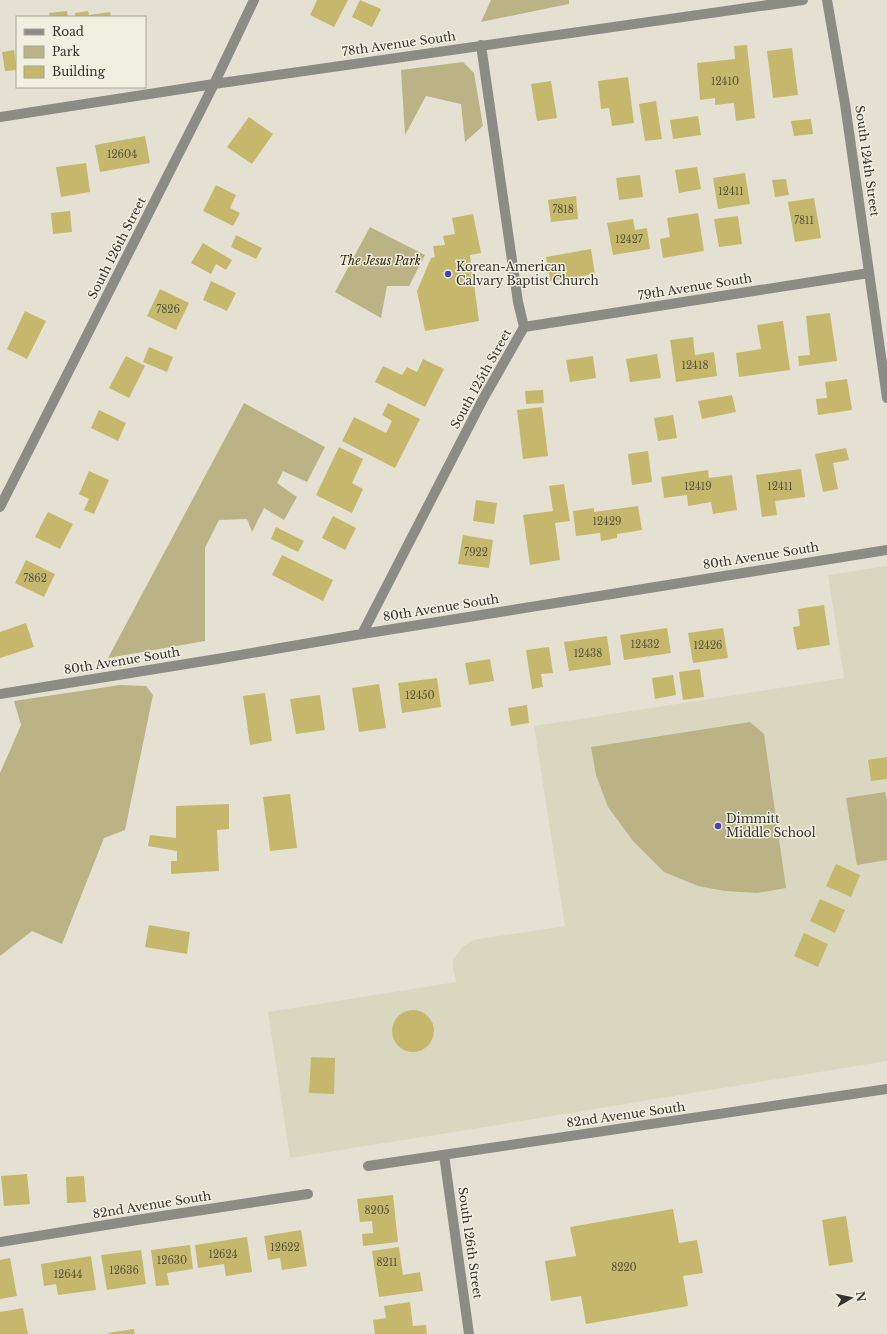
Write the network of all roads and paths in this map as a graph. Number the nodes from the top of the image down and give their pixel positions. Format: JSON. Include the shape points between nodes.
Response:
{"nodes":[{"id":1,"x":254,"y":0,"type":"edge"},
{"id":2,"x":803,"y":0,"type":"edge"},
{"id":3,"x":827,"y":0,"type":"edge"},
{"id":4,"x":481,"y":45,"type":"junction"},
{"id":5,"x":214,"y":84,"type":"junction"},
{"id":6,"x":0,"y":117,"type":"edge"},
{"id":7,"x":869,"y":273,"type":"junction"},
{"id":8,"x":524,"y":327,"type":"junction"},
{"id":9,"x":887,"y":398,"type":"edge"},
{"id":10,"x":0,"y":507,"type":"edge"},
{"id":11,"x":887,"y":550,"type":"edge"},
{"id":12,"x":362,"y":634,"type":"junction"},
{"id":13,"x":0,"y":694,"type":"edge"},
{"id":14,"x":887,"y":1089,"type":"edge"},
{"id":15,"x":444,"y":1155,"type":"junction"},
{"id":16,"x":368,"y":1166,"type":"dead end"},
{"id":17,"x":308,"y":1194,"type":"dead end"},
{"id":18,"x":0,"y":1242,"type":"edge"},
{"id":19,"x":469,"y":1334,"type":"edge"}],
"edges":[{"from":1,"to":5,"type":"street","name":"South 126th Street"},
{"from":2,"to":4,"type":"street","name":"78th Avenue South"},
{"from":3,"to":7,"type":"street","name":"South 124th Street"},
{"from":4,"to":5,"type":"street","name":"78th Avenue South"},
{"from":4,"to":8,"type":"street","name":"South 125th Street","via":[[518,302]]},
{"from":5,"to":6,"type":"street","name":"78th Avenue South"},
{"from":5,"to":10,"type":"street","name":"South 126th Street"},
{"from":7,"to":8,"type":"street","name":"79th Avenue South"},
{"from":7,"to":9,"type":"street","name":"South 124th Street"},
{"from":8,"to":12,"type":"street","name":"South 125th Street"},
{"from":11,"to":12,"type":"street","name":"80th Avenue South"},
{"from":12,"to":13,"type":"street","name":"80th Avenue South"},
{"from":14,"to":15,"type":"street","name":"82nd Avenue South"},
{"from":15,"to":16,"type":"street","name":"82nd Avenue South"},
{"from":15,"to":19,"type":"street","name":"South 126th Street"},
{"from":17,"to":18,"type":"street","name":"82nd Avenue South"}]}
